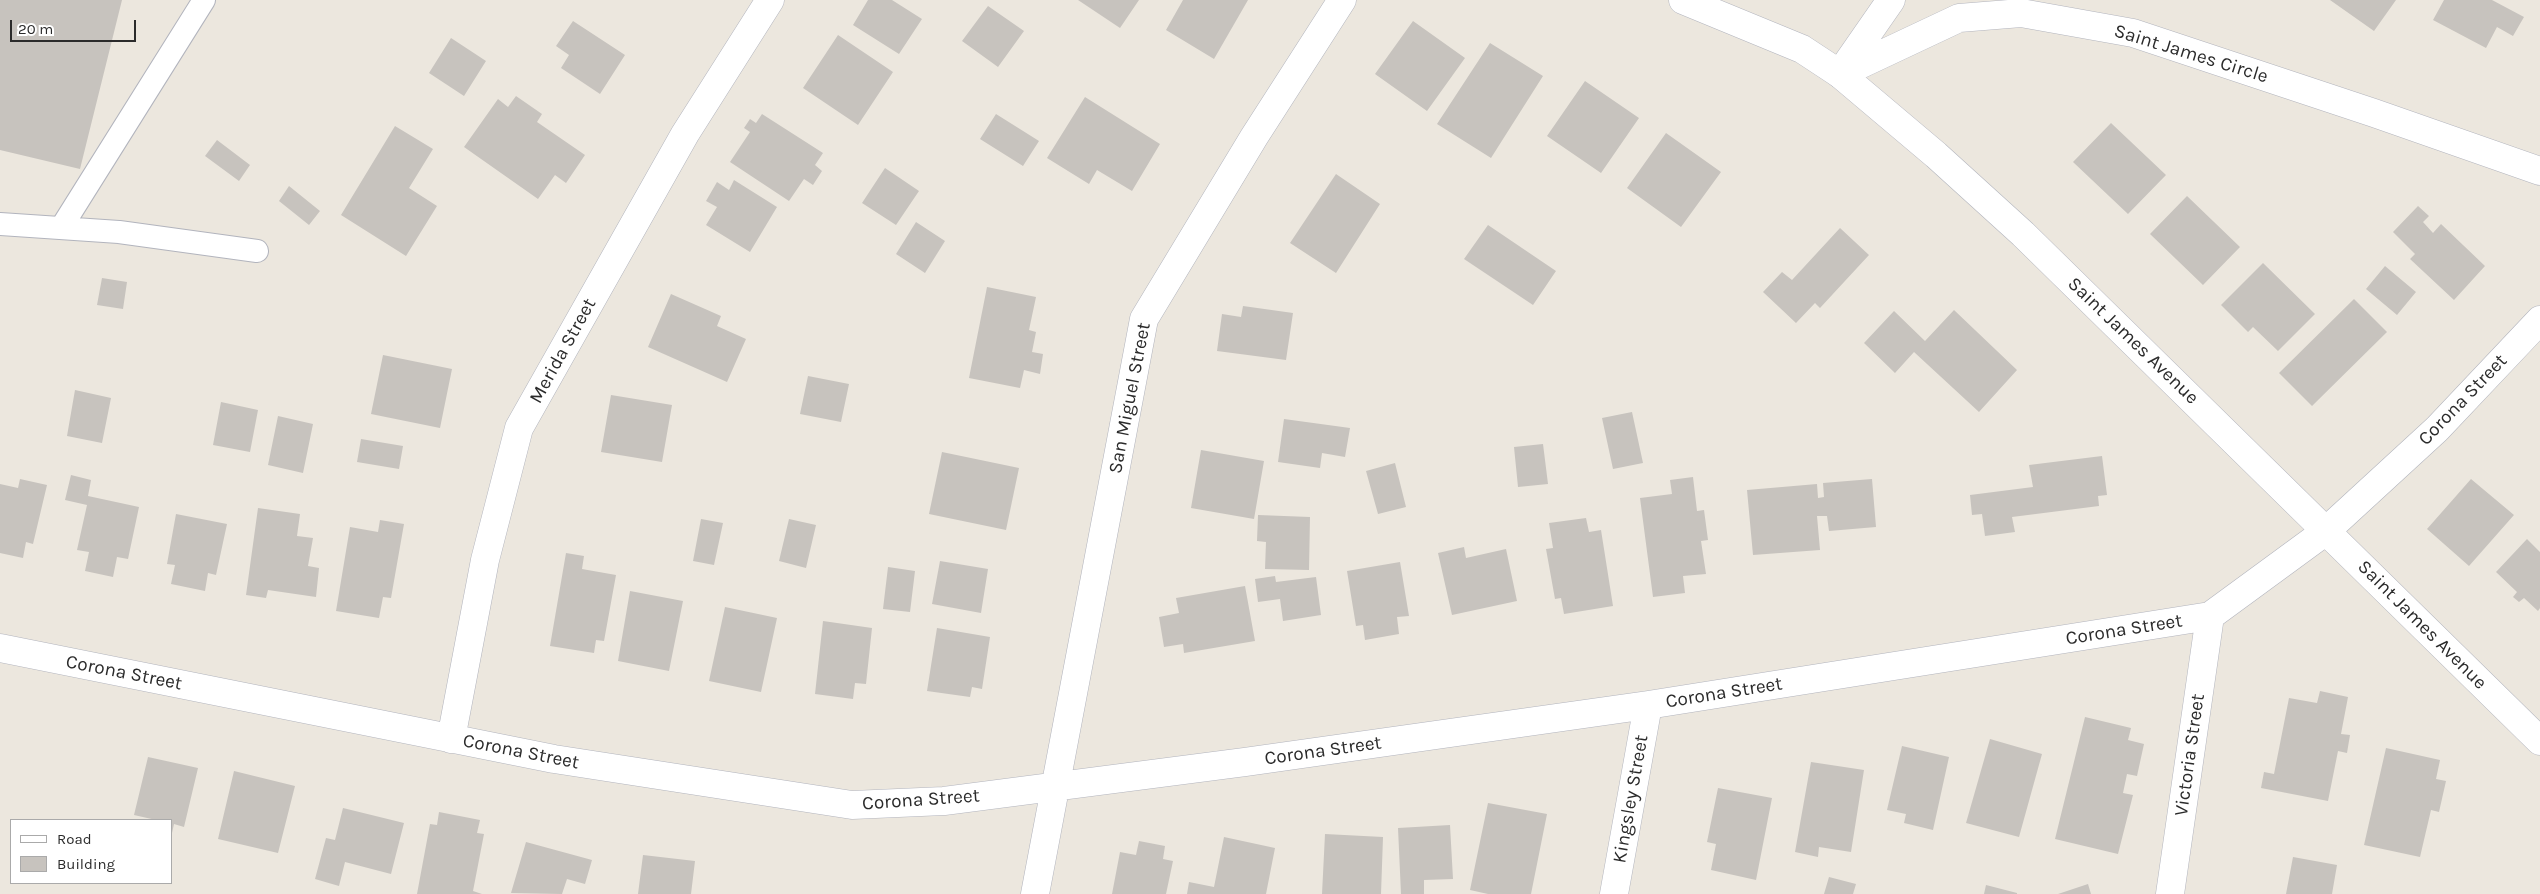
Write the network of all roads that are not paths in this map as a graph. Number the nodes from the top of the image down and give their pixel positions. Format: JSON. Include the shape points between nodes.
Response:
{"nodes":[{"id":1,"x":204,"y":0,"type":"edge"},
{"id":2,"x":770,"y":0,"type":"edge"},
{"id":3,"x":1342,"y":0,"type":"edge"},
{"id":4,"x":1683,"y":0,"type":"edge"},
{"id":5,"x":1890,"y":0,"type":"edge"},
{"id":6,"x":1840,"y":74,"type":"junction"},
{"id":7,"x":2540,"y":171,"type":"edge"},
{"id":8,"x":0,"y":224,"type":"edge"},
{"id":9,"x":61,"y":228,"type":"junction"},
{"id":10,"x":258,"y":251,"type":"dead end"},
{"id":11,"x":2540,"y":320,"type":"edge"},
{"id":12,"x":2326,"y":531,"type":"junction"},
{"id":13,"x":2210,"y":616,"type":"junction"},
{"id":14,"x":0,"y":648,"type":"edge"},
{"id":15,"x":1648,"y":705,"type":"junction"},
{"id":16,"x":450,"y":739,"type":"junction"},
{"id":17,"x":2540,"y":741,"type":"edge"},
{"id":18,"x":1056,"y":786,"type":"junction"},
{"id":19,"x":1036,"y":894,"type":"edge"},
{"id":20,"x":1614,"y":894,"type":"edge"},
{"id":21,"x":2170,"y":894,"type":"edge"}],
"edges":[{"from":1,"to":9,"type":"lane"},
{"from":2,"to":16,"type":"street","name":"Merida Street","via":[[685,134],[520,428],[485,560]]},
{"from":3,"to":18,"type":"street","name":"San Miguel Street","via":[[1254,137],[1144,319]]},
{"from":4,"to":6,"type":"street","name":"Saint James Avenue","via":[[1802,49]]},
{"from":5,"to":6,"type":"street"},
{"from":6,"to":7,"type":"street","name":"Saint James Circle","via":[[1959,18],[2020,14],[2133,33]]},
{"from":6,"to":12,"type":"street","name":"Saint James Avenue","via":[[2023,234]]},
{"from":8,"to":9,"type":"lane"},
{"from":9,"to":10,"type":"lane","via":[[119,232]]},
{"from":11,"to":12,"type":"street","name":"Corona Street","via":[[2437,429]]},
{"from":12,"to":13,"type":"street","name":"Corona Street"},
{"from":12,"to":17,"type":"street","name":"Saint James Avenue"},
{"from":13,"to":15,"type":"street","name":"Corona Street"},
{"from":13,"to":21,"type":"street","name":"Victoria Street"},
{"from":14,"to":16,"type":"street","name":"Corona Street"},
{"from":15,"to":18,"type":"street","name":"Corona Street"},
{"from":15,"to":20,"type":"street","name":"Kingsley Street"},
{"from":16,"to":18,"type":"street","name":"Corona Street","via":[[554,759],[852,805],[944,801]]},
{"from":18,"to":19,"type":"street","name":"San Miguel Street"}]}
